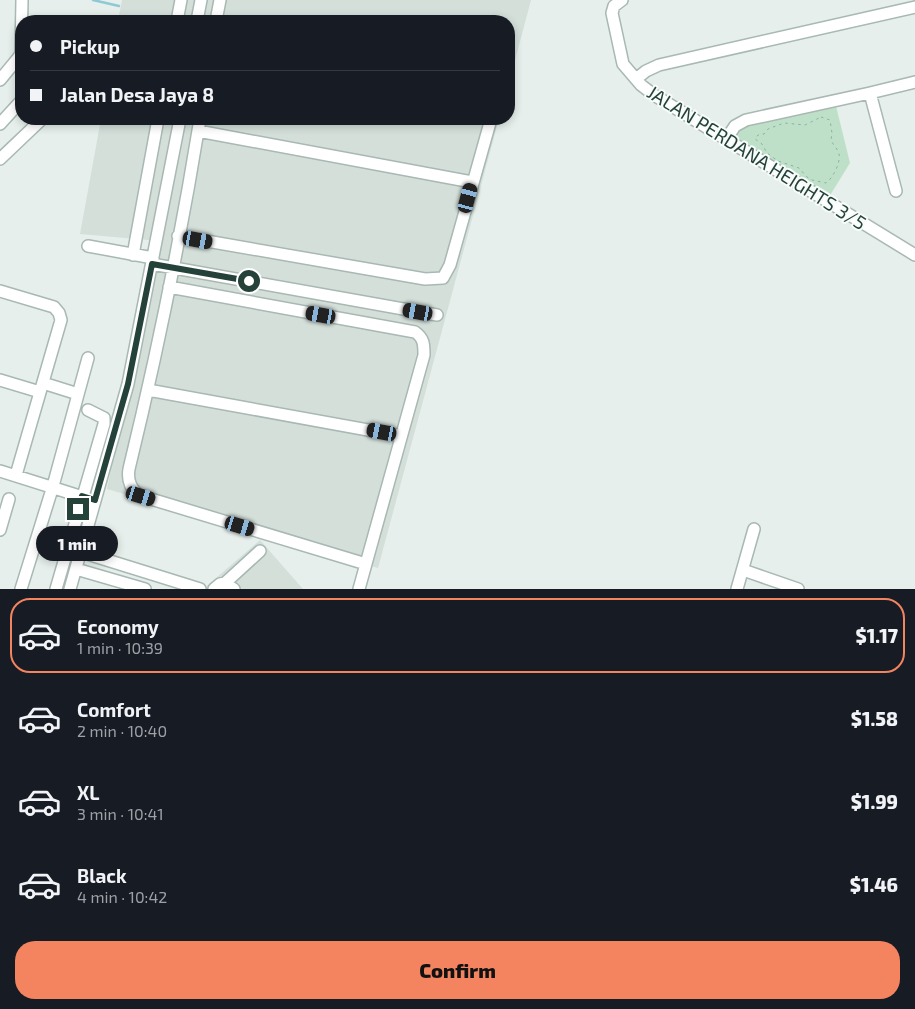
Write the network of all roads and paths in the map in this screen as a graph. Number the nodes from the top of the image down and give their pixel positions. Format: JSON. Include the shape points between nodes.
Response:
{"nodes":[{"id":1,"x":22,"y":0,"type":"edge"},
{"id":2,"x":181,"y":0,"type":"edge"},
{"id":3,"x":201,"y":0,"type":"edge"},
{"id":4,"x":220,"y":0,"type":"edge"},
{"id":5,"x":622,"y":0,"type":"edge"},
{"id":6,"x":915,"y":7,"type":"edge"},
{"id":7,"x":21,"y":15,"type":"edge"},
{"id":8,"x":177,"y":15,"type":"edge"},
{"id":9,"x":198,"y":15,"type":"edge"},
{"id":10,"x":217,"y":15,"type":"edge"},
{"id":11,"x":15,"y":64,"type":"edge"},
{"id":12,"x":636,"y":79,"type":"junction"},
{"id":13,"x":0,"y":80,"type":"edge"},
{"id":14,"x":915,"y":82,"type":"edge"},
{"id":15,"x":870,"y":93,"type":"junction"},
{"id":16,"x":15,"y":108,"type":"edge"},
{"id":17,"x":0,"y":124,"type":"edge"},
{"id":18,"x":36,"y":125,"type":"edge"},
{"id":19,"x":157,"y":125,"type":"edge"},
{"id":20,"x":179,"y":125,"type":"edge"},
{"id":21,"x":199,"y":125,"type":"edge"},
{"id":22,"x":489,"y":125,"type":"edge"},
{"id":23,"x":198,"y":131,"type":"junction"},
{"id":24,"x":731,"y":132,"type":"dead end"},
{"id":25,"x":0,"y":159,"type":"edge"},
{"id":26,"x":472,"y":182,"type":"junction"},
{"id":27,"x":826,"y":183,"type":"joint"},
{"id":28,"x":896,"y":191,"type":"dead end"},
{"id":29,"x":178,"y":236,"type":"junction"},
{"id":30,"x":88,"y":246,"type":"dead end"},
{"id":31,"x":133,"y":255,"type":"junction"},
{"id":32,"x":915,"y":255,"type":"edge"},
{"id":33,"x":152,"y":261,"type":"junction"},
{"id":34,"x":173,"y":268,"type":"junction"},
{"id":35,"x":170,"y":287,"type":"junction"},
{"id":36,"x":0,"y":291,"type":"edge"},
{"id":37,"x":437,"y":316,"type":"dead end"},
{"id":38,"x":88,"y":358,"type":"dead end"},
{"id":39,"x":0,"y":380,"type":"edge"},
{"id":40,"x":41,"y":387,"type":"junction"},
{"id":41,"x":148,"y":390,"type":"junction"},
{"id":42,"x":78,"y":394,"type":"junction"},
{"id":43,"x":88,"y":410,"type":"dead end"},
{"id":44,"x":401,"y":436,"type":"junction"},
{"id":45,"x":0,"y":470,"type":"edge"},
{"id":46,"x":16,"y":475,"type":"junction"},
{"id":47,"x":53,"y":486,"type":"junction"},
{"id":48,"x":82,"y":496,"type":"junction"},
{"id":49,"x":9,"y":499,"type":"dead end"},
{"id":50,"x":95,"y":500,"type":"junction"},
{"id":51,"x":754,"y":529,"type":"dead end"},
{"id":52,"x":0,"y":530,"type":"edge"},
{"id":53,"x":260,"y":551,"type":"dead end"},
{"id":54,"x":81,"y":552,"type":"junction"},
{"id":55,"x":366,"y":564,"type":"junction"},
{"id":56,"x":76,"y":569,"type":"junction"},
{"id":57,"x":743,"y":570,"type":"junction"},
{"id":58,"x":156,"y":575,"type":"junction"},
{"id":59,"x":116,"y":585,"type":"edge"},
{"id":60,"x":230,"y":586,"type":"edge"},
{"id":61,"x":21,"y":589,"type":"edge"},
{"id":62,"x":56,"y":589,"type":"edge"},
{"id":63,"x":70,"y":589,"type":"edge"},
{"id":64,"x":145,"y":589,"type":"edge"},
{"id":65,"x":152,"y":589,"type":"edge"},
{"id":66,"x":200,"y":589,"type":"edge"},
{"id":67,"x":214,"y":589,"type":"edge"},
{"id":68,"x":359,"y":589,"type":"edge"},
{"id":69,"x":737,"y":589,"type":"edge"},
{"id":70,"x":798,"y":589,"type":"edge"}],
"edges":[{"from":1,"to":7,"type":"street"},
{"from":2,"to":8,"type":"street"},
{"from":3,"to":9,"type":"street"},
{"from":4,"to":10,"type":"street"},
{"from":5,"to":12,"type":"street","name":"JALAN PERDANA HEIGHTS 3/5","via":[[614,6],[612,13],[623,64]]},
{"from":6,"to":12,"type":"street","via":[[659,65]]},
{"from":11,"to":13,"type":"street"},
{"from":12,"to":32,"type":"street","name":"JALAN PERDANA HEIGHTS 3/5","via":[[654,95]]},
{"from":14,"to":15,"type":"street"},
{"from":15,"to":24,"type":"street","via":[[746,120]]},
{"from":15,"to":28,"type":"street"},
{"from":16,"to":17,"type":"street"},
{"from":18,"to":25,"type":"street"},
{"from":19,"to":31,"type":"street"},
{"from":20,"to":33,"type":"street"},
{"from":21,"to":23,"type":"street"},
{"from":22,"to":26,"type":"street"},
{"from":23,"to":26,"type":"street"},
{"from":23,"to":29,"type":"street"},
{"from":26,"to":29,"type":"street","via":[[450,265],[442,278],[435,280]]},
{"from":27,"to":27,"type":"path","via":[[812,180],[799,168],[778,161],[755,139],[784,123],[805,125],[827,117],[832,144],[840,158]]},
{"from":29,"to":34,"type":"street"},
{"from":30,"to":31,"type":"street"},
{"from":31,"to":33,"type":"street"},
{"from":33,"to":34,"type":"street"},
{"from":33,"to":50,"type":"street","via":[[128,384]]},
{"from":34,"to":35,"type":"street"},
{"from":34,"to":37,"type":"street"},
{"from":35,"to":41,"type":"street"},
{"from":35,"to":44,"type":"street","via":[[415,332],[424,341],[424,355]]},
{"from":36,"to":40,"type":"street","via":[[58,310],[61,320]]},
{"from":38,"to":42,"type":"street"},
{"from":39,"to":40,"type":"street"},
{"from":40,"to":42,"type":"street"},
{"from":40,"to":46,"type":"street"},
{"from":41,"to":44,"type":"street"},
{"from":41,"to":55,"type":"street","via":[[128,475],[136,493]]},
{"from":42,"to":47,"type":"street"},
{"from":43,"to":48,"type":"street","via":[[104,420]]},
{"from":44,"to":55,"type":"street"},
{"from":45,"to":46,"type":"street"},
{"from":46,"to":47,"type":"street"},
{"from":47,"to":48,"type":"street"},
{"from":47,"to":61,"type":"street"},
{"from":48,"to":50,"type":"street"},
{"from":48,"to":62,"type":"street"},
{"from":49,"to":52,"type":"street"},
{"from":50,"to":54,"type":"street"},
{"from":51,"to":57,"type":"street"},
{"from":53,"to":60,"type":"street"},
{"from":54,"to":56,"type":"street"},
{"from":54,"to":58,"type":"street"},
{"from":55,"to":68,"type":"street"},
{"from":56,"to":59,"type":"street"},
{"from":56,"to":63,"type":"street"},
{"from":57,"to":69,"type":"street"},
{"from":57,"to":70,"type":"street"},
{"from":58,"to":65,"type":"street"},
{"from":58,"to":66,"type":"street"},
{"from":59,"to":64,"type":"street"},
{"from":60,"to":67,"type":"street","via":[[220,584]]}]}
